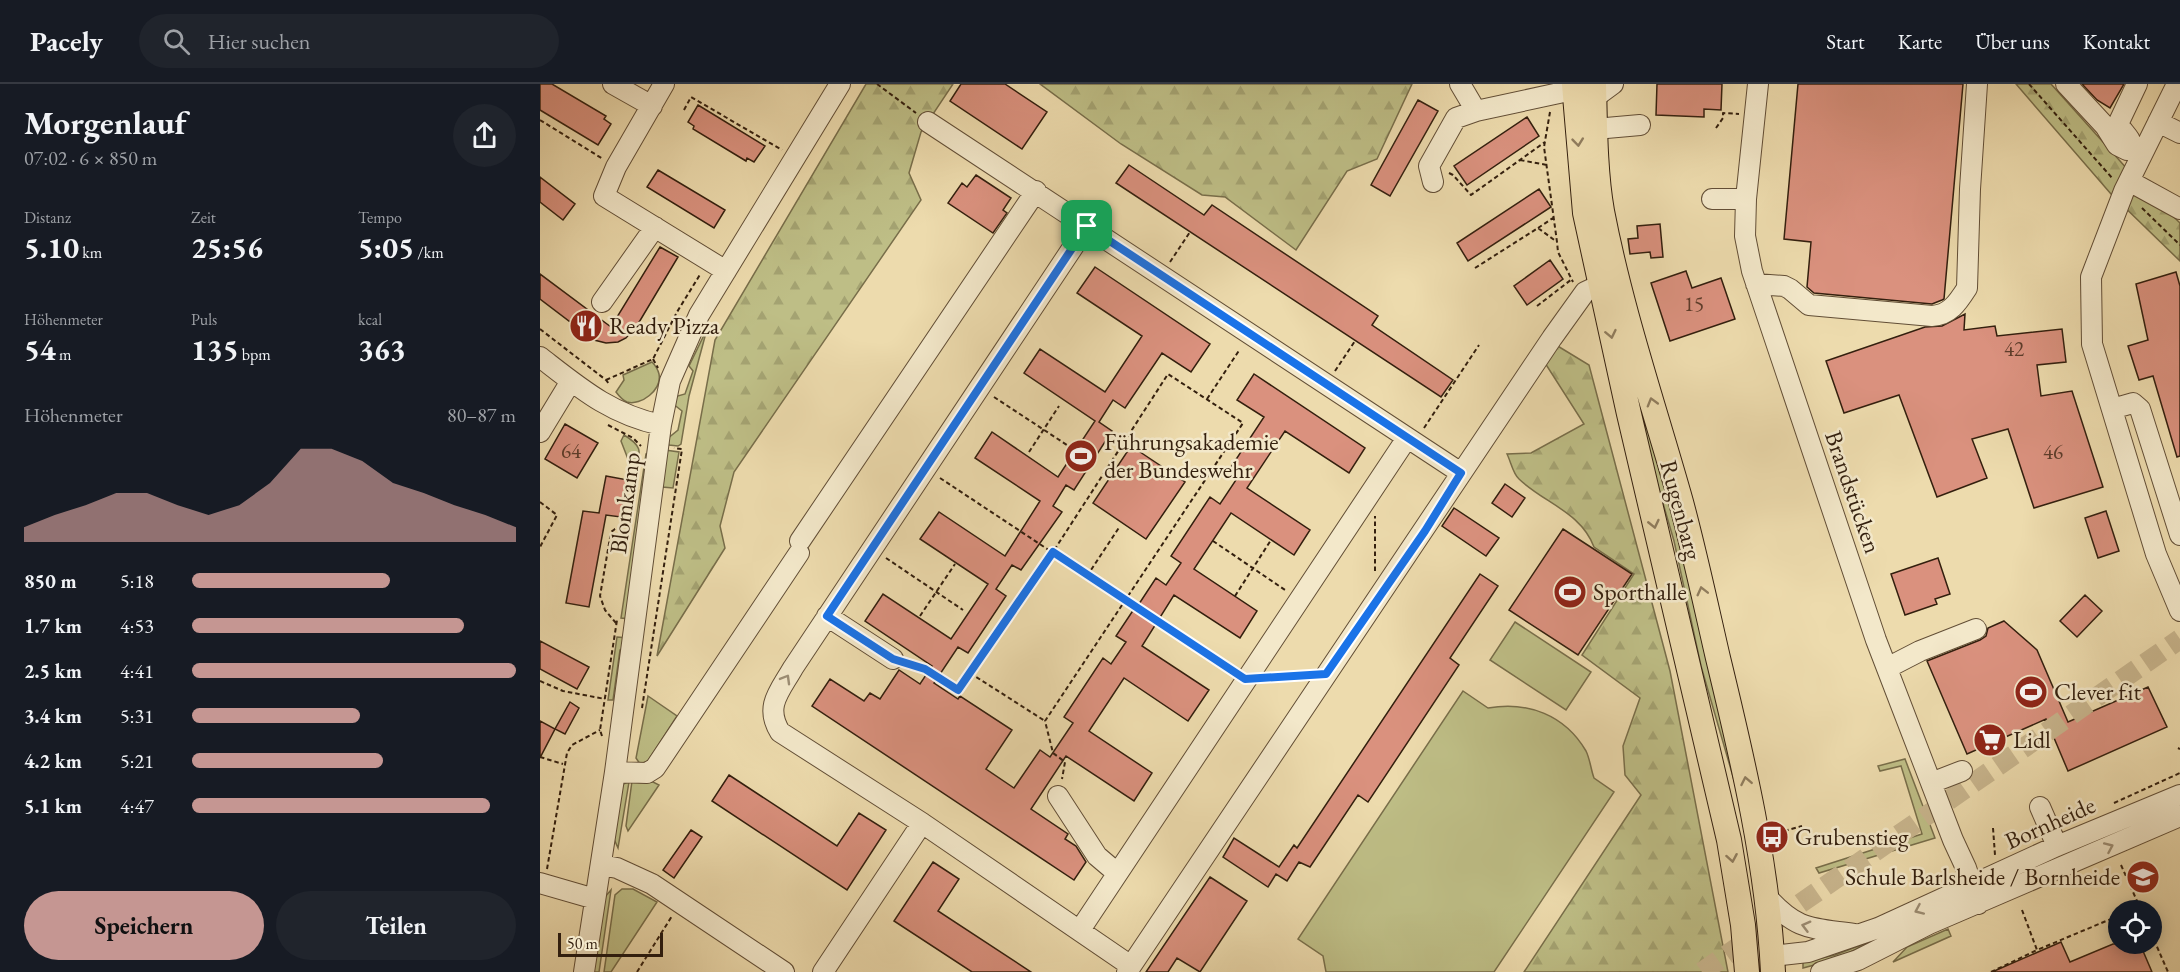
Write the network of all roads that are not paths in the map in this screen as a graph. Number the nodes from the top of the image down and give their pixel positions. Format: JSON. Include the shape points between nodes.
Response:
{"nodes":[{"id":1,"x":613,"y":84,"type":"edge"},
{"id":2,"x":664,"y":84,"type":"edge"},
{"id":3,"x":840,"y":84,"type":"edge"},
{"id":4,"x":1460,"y":84,"type":"edge"},
{"id":5,"x":1613,"y":84,"type":"edge"},
{"id":6,"x":1758,"y":84,"type":"edge"},
{"id":7,"x":1977,"y":84,"type":"edge"},
{"id":8,"x":2066,"y":84,"type":"edge"},
{"id":9,"x":2137,"y":84,"type":"edge"},
{"id":10,"x":2177,"y":84,"type":"edge"},
{"id":11,"x":1577,"y":90,"type":"edge"},
{"id":12,"x":652,"y":106,"type":"junction"},
{"id":13,"x":1476,"y":111,"type":"junction"},
{"id":14,"x":928,"y":122,"type":"road end"},
{"id":15,"x":2158,"y":122,"type":"junction"},
{"id":16,"x":1640,"y":125,"type":"dead end"},
{"id":17,"x":1595,"y":129,"type":"junction"},
{"id":18,"x":2180,"y":133,"type":"edge"},
{"id":19,"x":2138,"y":152,"type":"junction"},
{"id":20,"x":1431,"y":174,"type":"road end"},
{"id":21,"x":2127,"y":186,"type":"junction"},
{"id":22,"x":1036,"y":191,"type":"junction"},
{"id":23,"x":1712,"y":198,"type":"dead end"},
{"id":24,"x":1746,"y":199,"type":"junction"},
{"id":25,"x":2180,"y":209,"type":"edge"},
{"id":26,"x":1087,"y":226,"type":"junction"},
{"id":27,"x":655,"y":227,"type":"junction"},
{"id":28,"x":721,"y":268,"type":"junction"},
{"id":29,"x":1756,"y":284,"type":"junction"},
{"id":30,"x":1586,"y":285,"type":"junction"},
{"id":31,"x":602,"y":302,"type":"dead end"},
{"id":32,"x":543,"y":364,"type":"edge"},
{"id":33,"x":571,"y":381,"type":"junction"},
{"id":34,"x":2112,"y":409,"type":"junction"},
{"id":35,"x":661,"y":425,"type":"junction"},
{"id":36,"x":540,"y":432,"type":"edge"},
{"id":37,"x":1411,"y":440,"type":"junction"},
{"id":38,"x":1461,"y":473,"type":"junction"},
{"id":39,"x":2180,"y":535,"type":"edge"},
{"id":40,"x":2173,"y":579,"type":"edge"},
{"id":41,"x":2180,"y":611,"type":"edge"},
{"id":42,"x":827,"y":616,"type":"junction"},
{"id":43,"x":1976,"y":629,"type":"dead end"},
{"id":44,"x":893,"y":659,"type":"road end"},
{"id":45,"x":1887,"y":668,"type":"junction"},
{"id":46,"x":1962,"y":771,"type":"dead end"},
{"id":47,"x":615,"y":772,"type":"junction"},
{"id":48,"x":1931,"y":783,"type":"junction"},
{"id":49,"x":2180,"y":795,"type":"edge"},
{"id":50,"x":1058,"y":796,"type":"road end"},
{"id":51,"x":2040,"y":807,"type":"dead end"},
{"id":52,"x":2180,"y":816,"type":"edge"},
{"id":53,"x":922,"y":823,"type":"junction"},
{"id":54,"x":2057,"y":846,"type":"junction"},
{"id":55,"x":601,"y":865,"type":"junction"},
{"id":56,"x":1117,"y":873,"type":"junction"},
{"id":57,"x":543,"y":886,"type":"edge"},
{"id":58,"x":1975,"y":895,"type":"junction"},
{"id":59,"x":1766,"y":896,"type":"junction"},
{"id":60,"x":595,"y":899,"type":"junction"},
{"id":61,"x":1080,"y":930,"type":"junction"},
{"id":62,"x":1857,"y":935,"type":"junction"},
{"id":63,"x":1129,"y":969,"type":"edge"},
{"id":64,"x":1762,"y":969,"type":"edge"},
{"id":65,"x":584,"y":972,"type":"edge"},
{"id":66,"x":784,"y":972,"type":"edge"},
{"id":67,"x":823,"y":972,"type":"edge"},
{"id":68,"x":1821,"y":972,"type":"edge"}],
"edges":[{"from":1,"to":12,"type":"street"},
{"from":2,"to":12,"type":"street"},
{"from":3,"to":28,"type":"street","name":"Blomkamp"},
{"from":4,"to":13,"type":"street"},
{"from":5,"to":11,"type":"street"},
{"from":6,"to":24,"type":"street","name":"Brandstücken"},
{"from":7,"to":29,"type":"street","via":[[1967,288],[1948,312],[1932,316],[1809,305],[1784,286]]},
{"from":8,"to":19,"type":"street","via":[[2117,145]]},
{"from":9,"to":19,"type":"street","via":[[2118,124]]},
{"from":10,"to":15,"type":"street"},
{"from":11,"to":13,"type":"street"},
{"from":11,"to":17,"type":"main road","name":"Rugenbarg"},
{"from":11,"to":30,"type":"main road","name":"Rugenbarg","one_way":true,"via":[[1586,213]]},
{"from":12,"to":27,"type":"street","via":[[616,167],[604,196]]},
{"from":13,"to":20,"type":"street","via":[[1456,118]]},
{"from":14,"to":22,"type":"street"},
{"from":15,"to":18,"type":"street"},
{"from":15,"to":19,"type":"street"},
{"from":16,"to":17,"type":"street"},
{"from":59,"to":17,"type":"main road","name":"Rugenbarg","one_way":true,"via":[[1736,730],[1602,210]]},
{"from":19,"to":21,"type":"street"},
{"from":21,"to":25,"type":"street"},
{"from":21,"to":34,"type":"street","via":[[2091,276],[2092,344]]},
{"from":22,"to":26,"type":"street"},
{"from":22,"to":47,"type":"street","via":[[655,768],[647,773]]},
{"from":23,"to":24,"type":"street"},
{"from":24,"to":29,"type":"street","name":"Brandstücken","via":[[1745,236]]},
{"from":26,"to":37,"type":"street"},
{"from":26,"to":42,"type":"street"},
{"from":27,"to":28,"type":"street"},
{"from":27,"to":31,"type":"street"},
{"from":28,"to":35,"type":"street","name":"Blomkamp","via":[[670,381]]},
{"from":29,"to":45,"type":"street","name":"Brandstücken"},
{"from":30,"to":38,"type":"street"},
{"from":30,"to":64,"type":"main road","name":"Rugenbarg","one_way":true,"via":[[1629,414],[1729,840],[1743,925]]},
{"from":32,"to":33,"type":"street"},
{"from":33,"to":35,"type":"street","via":[[622,414]]},
{"from":33,"to":36,"type":"street"},
{"from":34,"to":39,"type":"street","via":[[2133,403],[2139,409]]},
{"from":34,"to":40,"type":"street"},
{"from":35,"to":47,"type":"street","name":"Blomkamp"},
{"from":37,"to":38,"type":"street"},
{"from":37,"to":56,"type":"street","via":[[1376,484]]},
{"from":38,"to":63,"type":"street"},
{"from":40,"to":41,"type":"street"},
{"from":42,"to":44,"type":"street"},
{"from":53,"to":42,"type":"street","one_way":true,"via":[[780,732],[773,722],[775,699]]},
{"from":43,"to":45,"type":"street"},
{"from":45,"to":48,"type":"street","name":"Brandstücken"},
{"from":46,"to":48,"type":"street"},
{"from":47,"to":55,"type":"street","name":"Blomkamp"},
{"from":48,"to":58,"type":"street","name":"Brandstücken"},
{"from":49,"to":54,"type":"street","name":"Bornheide"},
{"from":50,"to":56,"type":"street","via":[[1097,856]]},
{"from":51,"to":54,"type":"street"},
{"from":58,"to":52,"type":"street","name":"Bornheide","one_way":true},
{"from":53,"to":61,"type":"street"},
{"from":53,"to":67,"type":"street"},
{"from":54,"to":58,"type":"street","name":"Bornheide"},
{"from":55,"to":60,"type":"street","name":"Blomkamp"},
{"from":55,"to":66,"type":"street","via":[[636,876]]},
{"from":56,"to":61,"type":"street"},
{"from":57,"to":60,"type":"street"},
{"from":58,"to":62,"type":"street","name":"Bornheide","one_way":true},
{"from":58,"to":68,"type":"street","name":"Bornheide","via":[[1929,924],[1858,960]]},
{"from":62,"to":59,"type":"street","one_way":true,"via":[[1795,923]]},
{"from":59,"to":64,"type":"main road","name":"Rugenbarg"},
{"from":60,"to":65,"type":"street","name":"Blomkamp"},
{"from":61,"to":63,"type":"street"},
{"from":62,"to":64,"type":"street","name":"Bornheide"}]}
